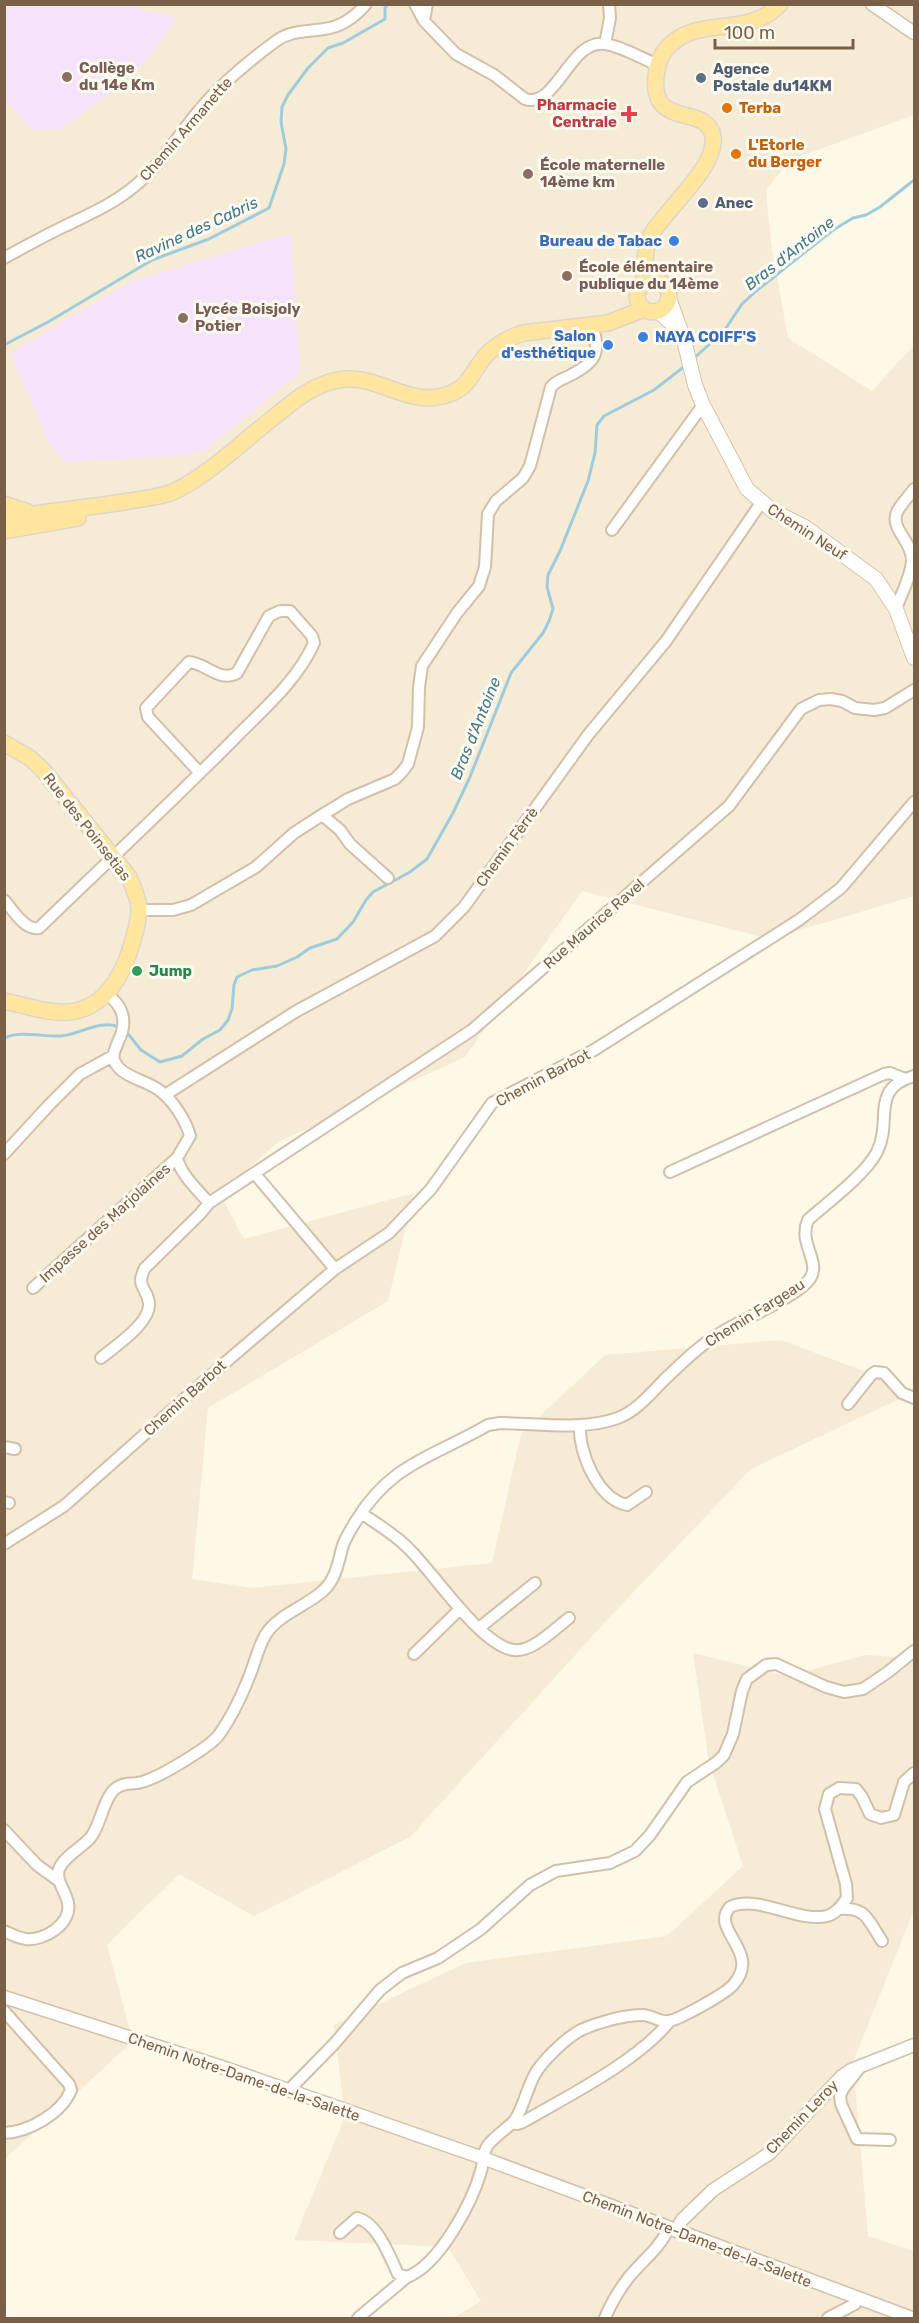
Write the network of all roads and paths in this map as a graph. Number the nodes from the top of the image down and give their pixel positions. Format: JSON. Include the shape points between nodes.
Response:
{"nodes":[{"id":1,"x":366,"y":4,"type":"edge"},
{"id":2,"x":415,"y":4,"type":"edge"},
{"id":3,"x":427,"y":4,"type":"edge"},
{"id":4,"x":609,"y":4,"type":"edge"},
{"id":5,"x":780,"y":4,"type":"edge"},
{"id":6,"x":873,"y":4,"type":"edge"},
{"id":7,"x":424,"y":21,"type":"junction"},
{"id":8,"x":915,"y":33,"type":"edge"},
{"id":9,"x":605,"y":44,"type":"junction"},
{"id":10,"x":658,"y":65,"type":"junction"},
{"id":11,"x":4,"y":258,"type":"edge"},
{"id":12,"x":646,"y":286,"type":"junction"},
{"id":13,"x":669,"y":298,"type":"junction"},
{"id":14,"x":651,"y":310,"type":"junction"},
{"id":15,"x":595,"y":324,"type":"junction"},
{"id":16,"x":682,"y":332,"type":"junction"},
{"id":17,"x":323,"y":384,"type":"junction"},
{"id":18,"x":703,"y":405,"type":"junction"},
{"id":19,"x":915,"y":489,"type":"edge"},
{"id":20,"x":761,"y":503,"type":"junction"},
{"id":21,"x":6,"y":520,"type":"edge"},
{"id":22,"x":612,"y":530,"type":"dead end"},
{"id":23,"x":896,"y":609,"type":"junction"},
{"id":24,"x":915,"y":658,"type":"edge"},
{"id":25,"x":915,"y":690,"type":"edge"},
{"id":26,"x":4,"y":743,"type":"edge"},
{"id":27,"x":200,"y":773,"type":"junction"},
{"id":28,"x":915,"y":802,"type":"edge"},
{"id":29,"x":322,"y":815,"type":"junction"},
{"id":30,"x":112,"y":856,"type":"junction"},
{"id":31,"x":388,"y":879,"type":"dead end"},
{"id":32,"x":4,"y":900,"type":"edge"},
{"id":33,"x":139,"y":910,"type":"junction"},
{"id":34,"x":107,"y":994,"type":"junction"},
{"id":35,"x":4,"y":1001,"type":"edge"},
{"id":36,"x":113,"y":1056,"type":"junction"},
{"id":37,"x":910,"y":1077,"type":"edge"},
{"id":38,"x":165,"y":1095,"type":"junction"},
{"id":39,"x":4,"y":1154,"type":"edge"},
{"id":40,"x":177,"y":1158,"type":"junction"},
{"id":41,"x":670,"y":1172,"type":"dead end"},
{"id":42,"x":255,"y":1174,"type":"junction"},
{"id":43,"x":209,"y":1203,"type":"junction"},
{"id":44,"x":335,"y":1269,"type":"junction"},
{"id":45,"x":33,"y":1288,"type":"dead end"},
{"id":46,"x":101,"y":1358,"type":"dead end"},
{"id":47,"x":915,"y":1398,"type":"edge"},
{"id":48,"x":848,"y":1404,"type":"dead end"},
{"id":49,"x":580,"y":1425,"type":"junction"},
{"id":50,"x":646,"y":1492,"type":"dead end"},
{"id":51,"x":361,"y":1513,"type":"junction"},
{"id":52,"x":4,"y":1544,"type":"edge"},
{"id":53,"x":535,"y":1583,"type":"dead end"},
{"id":54,"x":460,"y":1609,"type":"junction"},
{"id":55,"x":569,"y":1618,"type":"dead end"},
{"id":56,"x":479,"y":1628,"type":"junction"},
{"id":57,"x":915,"y":1651,"type":"edge"},
{"id":58,"x":414,"y":1654,"type":"dead end"},
{"id":59,"x":915,"y":1773,"type":"edge"},
{"id":60,"x":4,"y":1830,"type":"edge"},
{"id":61,"x":59,"y":1881,"type":"junction"},
{"id":62,"x":838,"y":1909,"type":"junction"},
{"id":63,"x":4,"y":1931,"type":"edge"},
{"id":64,"x":882,"y":1941,"type":"dead end"},
{"id":65,"x":4,"y":1997,"type":"edge"},
{"id":66,"x":4,"y":2012,"type":"edge"},
{"id":67,"x":670,"y":2021,"type":"junction"},
{"id":68,"x":915,"y":2045,"type":"edge"},
{"id":69,"x":862,"y":2065,"type":"junction"},
{"id":70,"x":288,"y":2091,"type":"junction"},
{"id":71,"x":512,"y":2123,"type":"junction"},
{"id":72,"x":4,"y":2133,"type":"edge"},
{"id":73,"x":890,"y":2140,"type":"dead end"},
{"id":74,"x":483,"y":2158,"type":"junction"},
{"id":75,"x":672,"y":2230,"type":"junction"},
{"id":76,"x":340,"y":2233,"type":"dead end"},
{"id":77,"x":407,"y":2277,"type":"junction"},
{"id":78,"x":858,"y":2299,"type":"junction"},
{"id":79,"x":358,"y":2319,"type":"edge"},
{"id":80,"x":605,"y":2319,"type":"edge"},
{"id":81,"x":828,"y":2319,"type":"edge"},
{"id":82,"x":912,"y":2319,"type":"edge"}],
"edges":[{"from":1,"to":11,"type":"street","name":"Chemin Armanette","via":[[338,26],[293,33],[276,41],[225,83],[155,168],[135,186],[115,201]]},
{"from":2,"to":7,"type":"street"},
{"from":3,"to":7,"type":"street"},
{"from":4,"to":9,"type":"street"},
{"from":5,"to":10,"type":"main road","via":[[759,20],[681,36],[670,44]]},
{"from":6,"to":8,"type":"street"},
{"from":7,"to":9,"type":"street","via":[[456,54],[530,100],[544,97],[588,48]]},
{"from":9,"to":10,"type":"street"},
{"from":10,"to":12,"type":"main road","via":[[656,91],[660,101],[666,110],[706,124],[713,139],[713,151],[657,229],[654,266]]},
{"from":12,"to":13,"type":"main road","via":[[665,286]]},
{"from":12,"to":14,"type":"main road","via":[[639,303]]},
{"from":12,"to":15,"type":"main road","via":[[626,308]]},
{"from":13,"to":14,"type":"main road","via":[[666,306]]},
{"from":13,"to":16,"type":"main road","name":"Chemin Neuf"},
{"from":14,"to":15,"type":"main road"},
{"from":14,"to":16,"type":"main road"},
{"from":15,"to":17,"type":"main road","via":[[510,337],[488,354],[469,381],[454,393],[434,399],[409,397],[366,380],[341,379]]},
{"from":15,"to":29,"type":"street","via":[[594,357],[551,387],[530,466],[488,514],[485,567],[479,586],[423,666],[418,727],[408,764],[395,779]]},
{"from":16,"to":18,"type":"main road","name":"Chemin Neuf"},
{"from":17,"to":21,"type":"main road","via":[[297,399],[200,477],[176,491]]},
{"from":17,"to":21,"type":"main road","via":[[189,493],[172,500]]},
{"from":18,"to":20,"type":"main road","name":"Chemin Neuf","via":[[747,489]]},
{"from":18,"to":22,"type":"street"},
{"from":19,"to":23,"type":"street","via":[[897,511],[895,522],[911,551],[912,563]]},
{"from":20,"to":23,"type":"main road","name":"Chemin Neuf","via":[[805,527],[866,570]]},
{"from":20,"to":38,"type":"street","name":"Chemin Fèrrè","via":[[666,641],[588,735],[445,928],[295,1012]]},
{"from":23,"to":24,"type":"main road","name":"Chemin Neuf"},
{"from":25,"to":42,"type":"street","name":"Rue Maurice Ravel","via":[[885,708],[874,710],[831,699],[801,709],[729,806],[472,1030]]},
{"from":26,"to":30,"type":"main road","name":"Rue des Poinsetias","via":[[43,770]]},
{"from":27,"to":27,"type":"street","via":[[148,717],[146,708],[189,662],[225,677],[237,673],[269,616],[290,611],[312,636],[314,643],[307,658],[291,681]]},
{"from":27,"to":30,"type":"street"},
{"from":28,"to":44,"type":"street","name":"Chemin Barbot","via":[[853,876],[799,920],[594,1050],[492,1103],[431,1190],[389,1233]]},
{"from":29,"to":31,"type":"street"},
{"from":29,"to":33,"type":"street","via":[[294,833],[256,867],[191,905],[173,910]]},
{"from":30,"to":32,"type":"street","via":[[39,928],[28,927]]},
{"from":30,"to":33,"type":"main road","name":"Rue des Poinsetias","via":[[129,877]]},
{"from":33,"to":34,"type":"main road","via":[[127,958]]},
{"from":34,"to":35,"type":"main road","via":[[70,1012]]},
{"from":34,"to":36,"type":"street","via":[[122,1008],[124,1018]]},
{"from":36,"to":38,"type":"street","via":[[121,1070]]},
{"from":36,"to":39,"type":"street","via":[[81,1074]]},
{"from":37,"to":41,"type":"street","via":[[884,1074]]},
{"from":37,"to":49,"type":"street","name":"Chemin Fargeau","via":[[895,1083],[889,1092],[881,1143],[872,1161],[808,1220],[804,1241],[813,1274],[807,1282],[716,1335],[688,1356],[629,1413]]},
{"from":38,"to":40,"type":"street","via":[[188,1127],[190,1137]]},
{"from":40,"to":43,"type":"street","via":[[182,1172]]},
{"from":40,"to":45,"type":"street","name":"Impasse des Marjolaines"},
{"from":42,"to":43,"type":"street","name":"Rue Maurice Ravel"},
{"from":42,"to":44,"type":"street"},
{"from":43,"to":46,"type":"street","name":"Rue Maurice Ravel","via":[[145,1268],[140,1277],[149,1301],[142,1323]]},
{"from":44,"to":52,"type":"street","name":"Chemin Barbot","via":[[226,1360],[64,1506]]},
{"from":47,"to":48,"type":"street","via":[[902,1393],[884,1373],[875,1372]]},
{"from":49,"to":50,"type":"street","via":[[579,1439],[585,1458],[613,1500],[627,1505]]},
{"from":49,"to":51,"type":"street","name":"Chemin Fargeau","via":[[488,1425],[406,1467],[375,1492]]},
{"from":51,"to":54,"type":"street","via":[[408,1547]]},
{"from":51,"to":61,"type":"street","name":"Chemin Fargeau","via":[[343,1546],[338,1569],[324,1590],[266,1634],[241,1693],[217,1736],[206,1747],[147,1781],[125,1783],[115,1789],[91,1836],[63,1862]]},
{"from":53,"to":56,"type":"street"},
{"from":54,"to":56,"type":"street"},
{"from":54,"to":58,"type":"street"},
{"from":55,"to":56,"type":"street","via":[[529,1648],[520,1650],[505,1647]]},
{"from":57,"to":70,"type":"street","via":[[863,1689],[844,1692],[776,1664],[766,1665],[747,1679],[724,1755],[687,1782],[635,1851],[610,1863],[556,1871],[530,1885],[481,1929],[438,1958],[402,1973],[381,1990]]},
{"from":59,"to":62,"type":"street","via":[[904,1782],[894,1815],[880,1818],[870,1814],[856,1789],[839,1788],[829,1794],[825,1809],[846,1884],[847,1898]]},
{"from":60,"to":61,"type":"street","via":[[37,1865]]},
{"from":61,"to":63,"type":"street","via":[[69,1908],[59,1927],[30,1939]]},
{"from":62,"to":64,"type":"street","via":[[860,1910]]},
{"from":62,"to":67,"type":"street","via":[[828,1916],[814,1916],[748,1904],[729,1907],[725,1925],[742,1959],[736,1981],[723,1993]]},
{"from":65,"to":70,"type":"street","name":"Chemin Notre-Dame-de-la-Salette"},
{"from":66,"to":72,"type":"street","via":[[71,2090],[68,2098],[46,2118]]},
{"from":67,"to":71,"type":"street","via":[[657,2038],[596,2080],[523,2122]]},
{"from":67,"to":71,"type":"street","via":[[645,2015],[617,2018],[580,2031],[536,2072]]},
{"from":68,"to":69,"type":"street","name":"Chemin Leroy"},
{"from":69,"to":73,"type":"street","via":[[843,2089],[841,2104],[856,2139]]},
{"from":69,"to":75,"type":"street","name":"Chemin Leroy","via":[[841,2077],[770,2153],[713,2190]]},
{"from":70,"to":74,"type":"street","name":"Chemin Notre-Dame-de-la-Salette"},
{"from":71,"to":74,"type":"street","via":[[487,2146]]},
{"from":74,"to":75,"type":"street","name":"Chemin Notre-Dame-de-la-Salette"},
{"from":74,"to":77,"type":"street","via":[[467,2207],[435,2256]]},
{"from":75,"to":78,"type":"street","name":"Chemin Notre-Dame-de-la-Salette"},
{"from":75,"to":80,"type":"street","name":"Chemin Leroy","via":[[629,2277]]},
{"from":76,"to":77,"type":"street","via":[[357,2218],[363,2220],[381,2240],[398,2274]]},
{"from":77,"to":79,"type":"street"},
{"from":78,"to":81,"type":"street"},
{"from":78,"to":82,"type":"street","name":"Chemin Notre-Dame-de-la-Salette"}]}
